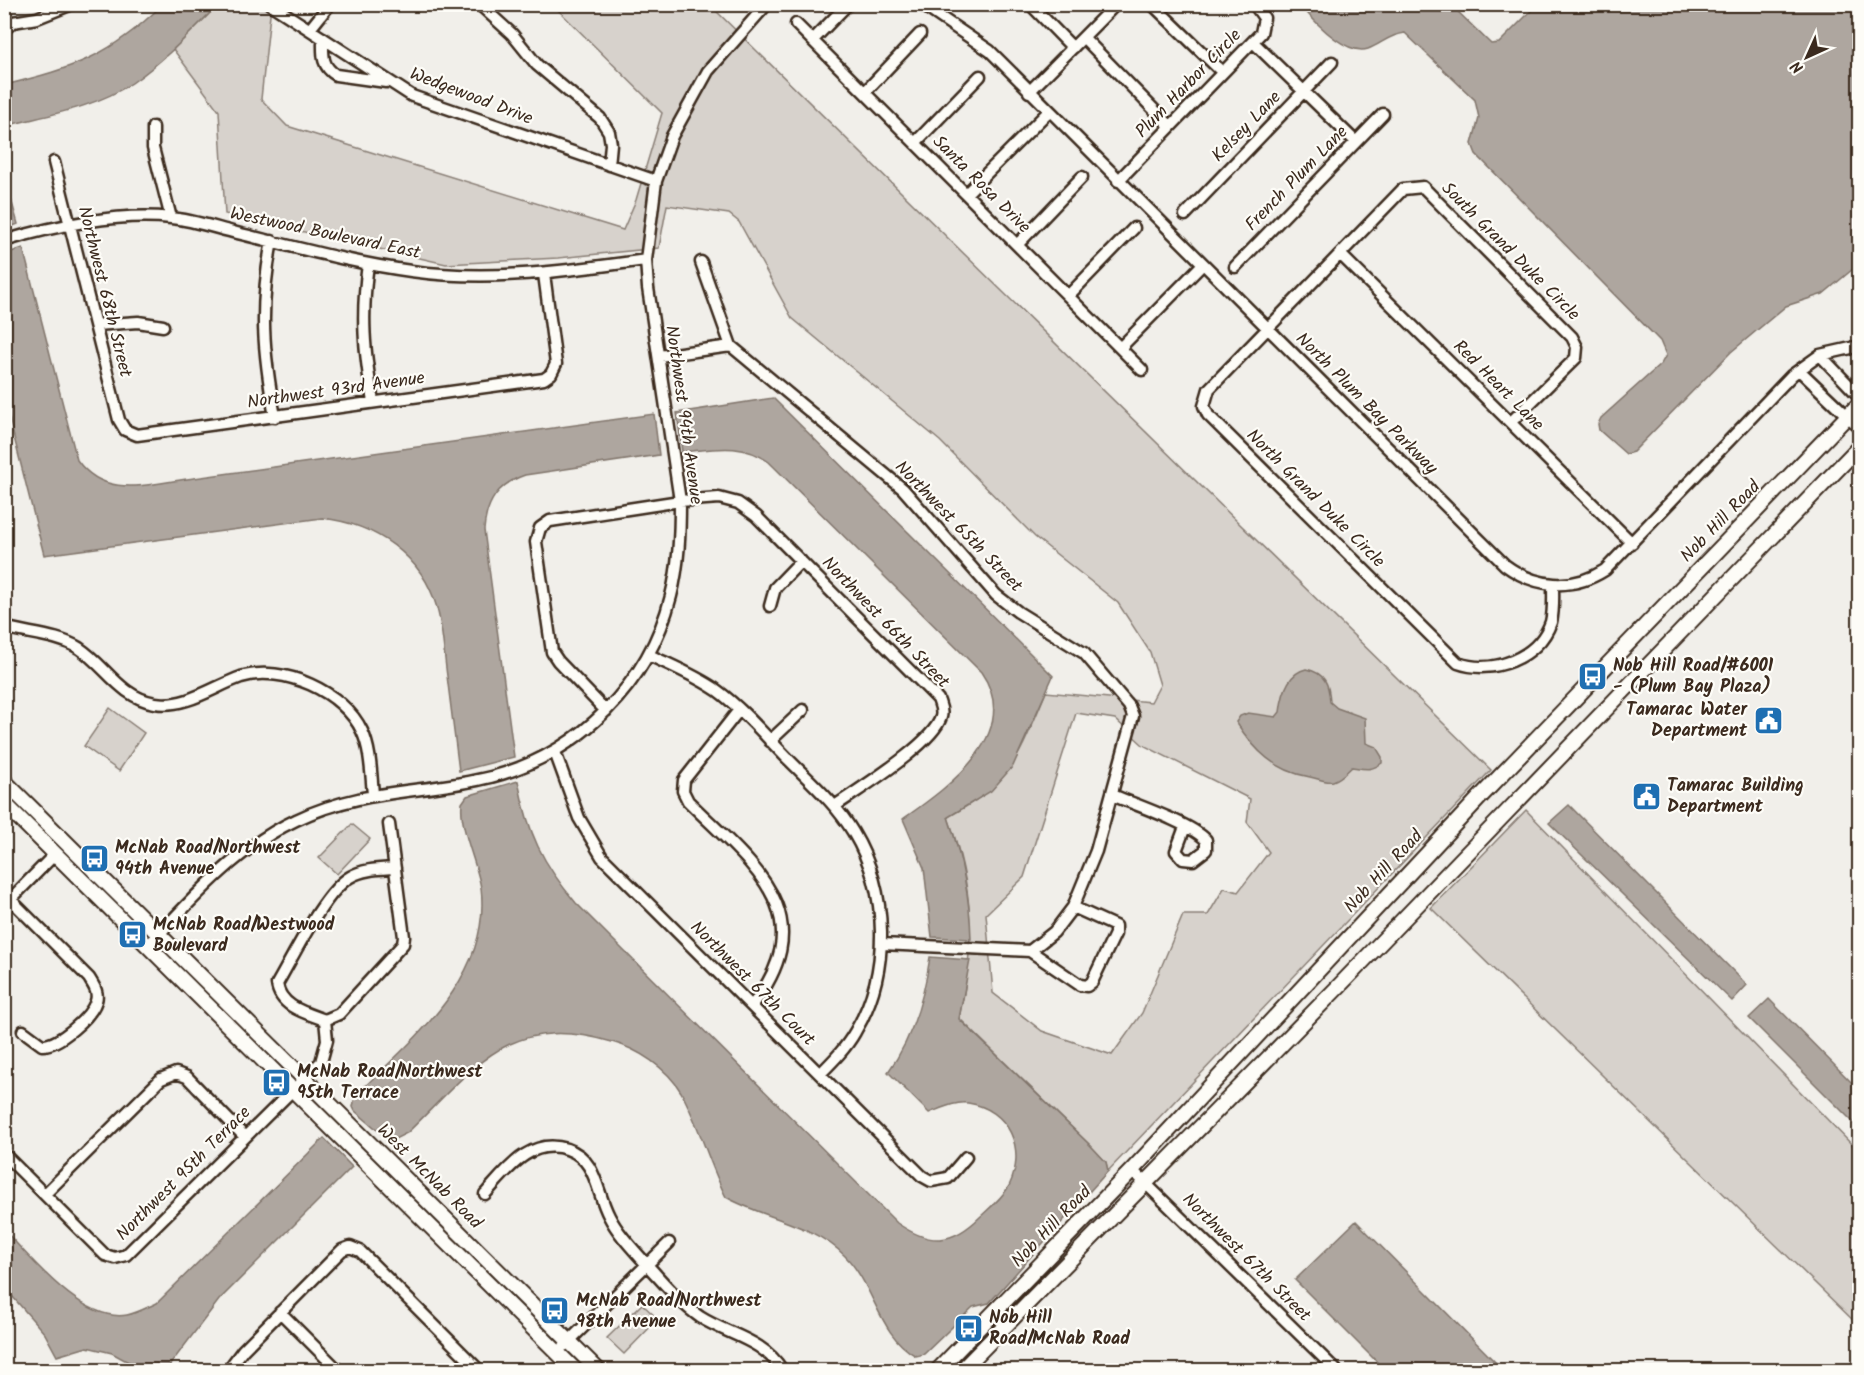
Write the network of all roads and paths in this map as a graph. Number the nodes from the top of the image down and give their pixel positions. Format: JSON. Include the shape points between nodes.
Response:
{"nodes":[{"id":1,"x":72,"y":4,"type":"edge"},
{"id":2,"x":270,"y":4,"type":"edge"},
{"id":3,"x":330,"y":4,"type":"edge"},
{"id":4,"x":479,"y":4,"type":"edge"},
{"id":5,"x":767,"y":4,"type":"edge"},
{"id":6,"x":848,"y":4,"type":"edge"},
{"id":7,"x":921,"y":4,"type":"edge"},
{"id":8,"x":1030,"y":4,"type":"edge"},
{"id":9,"x":1116,"y":4,"type":"edge"},
{"id":10,"x":1152,"y":4,"type":"edge"},
{"id":11,"x":1254,"y":4,"type":"edge"},
{"id":12,"x":7,"y":23,"type":"edge"},
{"id":13,"x":796,"y":24,"type":"dead end"},
{"id":14,"x":310,"y":29,"type":"junction"},
{"id":15,"x":920,"y":34,"type":"dead end"},
{"id":16,"x":323,"y":38,"type":"junction"},
{"id":17,"x":1084,"y":38,"type":"junction"},
{"id":18,"x":813,"y":40,"type":"junction"},
{"id":19,"x":1253,"y":42,"type":"junction"},
{"id":20,"x":1073,"y":48,"type":"junction"},
{"id":21,"x":1332,"y":62,"type":"dead end"},
{"id":22,"x":1222,"y":72,"type":"junction"},
{"id":23,"x":980,"y":76,"type":"dead end"},
{"id":24,"x":389,"y":82,"type":"junction"},
{"id":25,"x":864,"y":92,"type":"junction"},
{"id":26,"x":1029,"y":92,"type":"junction"},
{"id":27,"x":1304,"y":92,"type":"junction"},
{"id":28,"x":1048,"y":111,"type":"junction"},
{"id":29,"x":1383,"y":114,"type":"dead end"},
{"id":30,"x":1170,"y":126,"type":"junction"},
{"id":31,"x":153,"y":127,"type":"dead end"},
{"id":32,"x":1356,"y":142,"type":"junction"},
{"id":33,"x":915,"y":143,"type":"junction"},
{"id":34,"x":54,"y":162,"type":"dead end"},
{"id":35,"x":609,"y":165,"type":"junction"},
{"id":36,"x":1082,"y":177,"type":"dead end"},
{"id":37,"x":656,"y":181,"type":"junction"},
{"id":38,"x":1118,"y":181,"type":"junction"},
{"id":39,"x":966,"y":194,"type":"junction"},
{"id":40,"x":1185,"y":215,"type":"dead end"},
{"id":41,"x":171,"y":218,"type":"junction"},
{"id":42,"x":71,"y":225,"type":"junction"},
{"id":43,"x":1134,"y":228,"type":"dead end"},
{"id":44,"x":4,"y":241,"type":"edge"},
{"id":45,"x":272,"y":241,"type":"junction"},
{"id":46,"x":1017,"y":245,"type":"junction"},
{"id":47,"x":1340,"y":254,"type":"junction"},
{"id":48,"x":646,"y":260,"type":"junction"},
{"id":49,"x":700,"y":262,"type":"dead end"},
{"id":50,"x":368,"y":264,"type":"junction"},
{"id":51,"x":1202,"y":265,"type":"junction"},
{"id":52,"x":1235,"y":267,"type":"dead end"},
{"id":53,"x":544,"y":274,"type":"junction"},
{"id":54,"x":1068,"y":296,"type":"junction"},
{"id":55,"x":96,"y":325,"type":"junction"},
{"id":56,"x":163,"y":326,"type":"dead end"},
{"id":57,"x":1266,"y":329,"type":"junction"},
{"id":58,"x":730,"y":346,"type":"junction"},
{"id":59,"x":1860,"y":346,"type":"edge"},
{"id":60,"x":1120,"y":348,"type":"junction"},
{"id":61,"x":1820,"y":355,"type":"junction"},
{"id":62,"x":659,"y":356,"type":"junction"},
{"id":63,"x":1142,"y":370,"type":"dead end"},
{"id":64,"x":1799,"y":370,"type":"junction"},
{"id":65,"x":1860,"y":397,"type":"edge"},
{"id":66,"x":373,"y":402,"type":"junction"},
{"id":67,"x":1860,"y":403,"type":"edge"},
{"id":68,"x":275,"y":417,"type":"junction"},
{"id":69,"x":1846,"y":417,"type":"junction"},
{"id":70,"x":1511,"y":422,"type":"junction"},
{"id":71,"x":1860,"y":428,"type":"edge"},
{"id":72,"x":125,"y":430,"type":"joint"},
{"id":73,"x":1860,"y":446,"type":"edge"},
{"id":74,"x":680,"y":501,"type":"junction"},
{"id":75,"x":1632,"y":543,"type":"junction"},
{"id":76,"x":801,"y":561,"type":"junction"},
{"id":77,"x":1553,"y":585,"type":"junction"},
{"id":78,"x":770,"y":606,"type":"dead end"},
{"id":79,"x":4,"y":627,"type":"edge"},
{"id":80,"x":649,"y":655,"type":"junction"},
{"id":81,"x":739,"y":710,"type":"junction"},
{"id":82,"x":802,"y":710,"type":"dead end"},
{"id":83,"x":606,"y":711,"type":"junction"},
{"id":84,"x":770,"y":741,"type":"junction"},
{"id":85,"x":555,"y":752,"type":"junction"},
{"id":86,"x":4,"y":781,"type":"edge"},
{"id":87,"x":373,"y":794,"type":"junction"},
{"id":88,"x":1112,"y":795,"type":"junction"},
{"id":89,"x":4,"y":803,"type":"edge"},
{"id":90,"x":835,"y":806,"type":"junction"},
{"id":91,"x":389,"y":824,"type":"dead end"},
{"id":92,"x":1185,"y":827,"type":"dead end"},
{"id":93,"x":55,"y":854,"type":"junction"},
{"id":94,"x":395,"y":868,"type":"junction"},
{"id":95,"x":8,"y":903,"type":"edge"},
{"id":96,"x":1073,"y":907,"type":"junction"},
{"id":97,"x":159,"y":935,"type":"junction"},
{"id":98,"x":882,"y":944,"type":"junction"},
{"id":99,"x":148,"y":946,"type":"junction"},
{"id":100,"x":1030,"y":951,"type":"junction"},
{"id":101,"x":752,"y":1006,"type":"junction"},
{"id":102,"x":326,"y":1020,"type":"junction"},
{"id":103,"x":23,"y":1031,"type":"dead end"},
{"id":104,"x":820,"y":1074,"type":"junction"},
{"id":105,"x":304,"y":1077,"type":"junction"},
{"id":106,"x":292,"y":1089,"type":"junction"},
{"id":107,"x":245,"y":1137,"type":"junction"},
{"id":108,"x":4,"y":1154,"type":"edge"},
{"id":109,"x":966,"y":1157,"type":"dead end"},
{"id":110,"x":1132,"y":1170,"type":"junction"},
{"id":111,"x":1147,"y":1184,"type":"junction"},
{"id":112,"x":45,"y":1194,"type":"junction"},
{"id":113,"x":485,"y":1194,"type":"dead end"},
{"id":114,"x":669,"y":1243,"type":"dead end"},
{"id":115,"x":647,"y":1264,"type":"junction"},
{"id":116,"x":280,"y":1312,"type":"junction"},
{"id":117,"x":568,"y":1341,"type":"junction"},
{"id":118,"x":557,"y":1353,"type":"junction"},
{"id":119,"x":228,"y":1371,"type":"edge"},
{"id":120,"x":338,"y":1371,"type":"edge"},
{"id":121,"x":479,"y":1371,"type":"edge"},
{"id":122,"x":575,"y":1371,"type":"edge"},
{"id":123,"x":598,"y":1371,"type":"edge"},
{"id":124,"x":782,"y":1371,"type":"edge"},
{"id":125,"x":938,"y":1371,"type":"edge"},
{"id":126,"x":962,"y":1371,"type":"edge"},
{"id":127,"x":1336,"y":1371,"type":"edge"}],
"edges":[{"from":1,"to":12,"type":"street","via":[[37,18]]},
{"from":2,"to":14,"type":"street","name":"Wedgewood Drive"},
{"from":3,"to":14,"type":"street"},
{"from":4,"to":35,"type":"street","via":[[512,34],[537,65],[600,118],[609,132]]},
{"from":5,"to":37,"type":"street","name":"Northwest 94th Avenue","via":[[708,71],[672,136]]},
{"from":6,"to":18,"type":"street"},
{"from":7,"to":26,"type":"street","name":"North Plum Bay Parkway","via":[[990,51]]},
{"from":8,"to":20,"type":"street"},
{"from":9,"to":17,"type":"street"},
{"from":10,"to":22,"type":"street"},
{"from":11,"to":19,"type":"street","name":"Plum Harbor Circle","via":[[1264,18],[1261,33]]},
{"from":13,"to":18,"type":"street","name":"Santa Rosa Drive"},
{"from":14,"to":16,"type":"street","name":"Wedgewood Drive"},
{"from":15,"to":25,"type":"street"},
{"from":16,"to":24,"type":"street","name":"Wedgewood Drive"},
{"from":16,"to":24,"type":"street","via":[[322,58],[329,71]]},
{"from":17,"to":20,"type":"street"},
{"from":17,"to":30,"type":"street"},
{"from":18,"to":25,"type":"street","name":"Santa Rosa Drive"},
{"from":19,"to":22,"type":"street","name":"Plum Harbor Circle"},
{"from":19,"to":27,"type":"street"},
{"from":20,"to":26,"type":"street"},
{"from":21,"to":27,"type":"street","name":"Kelsey Lane"},
{"from":22,"to":30,"type":"street","name":"Plum Harbor Circle"},
{"from":23,"to":33,"type":"street"},
{"from":24,"to":35,"type":"street","name":"Wedgewood Drive","via":[[412,96]]},
{"from":25,"to":33,"type":"street","name":"Santa Rosa Drive"},
{"from":26,"to":28,"type":"street","name":"North Plum Bay Parkway"},
{"from":27,"to":32,"type":"street"},
{"from":27,"to":40,"type":"street","name":"Kelsey Lane"},
{"from":28,"to":38,"type":"street","name":"North Plum Bay Parkway"},
{"from":28,"to":39,"type":"street"},
{"from":29,"to":32,"type":"street","name":"French Plum Lane"},
{"from":30,"to":38,"type":"street","name":"Plum Harbor Circle"},
{"from":31,"to":41,"type":"street","via":[[153,148]]},
{"from":32,"to":52,"type":"street","name":"French Plum Lane"},
{"from":33,"to":39,"type":"street","name":"Santa Rosa Drive"},
{"from":34,"to":42,"type":"street","name":"Northwest 68th Street"},
{"from":35,"to":37,"type":"street","name":"Wedgewood Drive"},
{"from":36,"to":46,"type":"street"},
{"from":37,"to":48,"type":"street","name":"Northwest 94th Avenue"},
{"from":38,"to":51,"type":"street","name":"North Plum Bay Parkway"},
{"from":39,"to":46,"type":"street","name":"Santa Rosa Drive"},
{"from":41,"to":42,"type":"street","name":"Westwood Boulevard East"},
{"from":41,"to":45,"type":"street","name":"Westwood Boulevard East"},
{"from":42,"to":44,"type":"street","name":"Westwood Boulevard East"},
{"from":42,"to":55,"type":"street","name":"Northwest 68th Street"},
{"from":43,"to":54,"type":"street"},
{"from":45,"to":50,"type":"street","name":"Westwood Boulevard East"},
{"from":45,"to":68,"type":"street","via":[[262,319]]},
{"from":46,"to":54,"type":"street","name":"Santa Rosa Drive"},
{"from":47,"to":57,"type":"street","name":"North Grand Duke Circle"},
{"from":47,"to":70,"type":"street","name":"Red Heart Lane"},
{"from":47,"to":70,"type":"street","name":"South Grand Duke Circle","via":[[1403,189],[1422,187],[1572,337],[1577,347],[1576,357]]},
{"from":48,"to":53,"type":"street","name":"Westwood Boulevard East"},
{"from":48,"to":62,"type":"street","name":"Northwest 94th Avenue"},
{"from":49,"to":58,"type":"street"},
{"from":50,"to":53,"type":"street","name":"Westwood Boulevard East","via":[[485,278]]},
{"from":50,"to":66,"type":"street","via":[[362,309]]},
{"from":51,"to":57,"type":"street","name":"North Plum Bay Parkway"},
{"from":51,"to":60,"type":"street"},
{"from":53,"to":66,"type":"street","name":"Northwest 93rd Avenue","via":[[556,364],[551,374],[544,379]]},
{"from":54,"to":60,"type":"street","name":"Santa Rosa Drive"},
{"from":55,"to":56,"type":"street","via":[[138,322]]},
{"from":55,"to":72,"type":"street","name":"Northwest 68th Street","via":[[119,420]]},
{"from":57,"to":77,"type":"street","name":"North Plum Bay Parkway","via":[[1505,565],[1523,577]]},
{"from":57,"to":77,"type":"street","name":"North Grand Duke Circle","via":[[1209,389],[1204,406],[1208,415],[1451,658],[1468,666],[1487,668],[1523,656],[1548,629]]},
{"from":58,"to":62,"type":"street"},
{"from":58,"to":88,"type":"street","name":"Northwest 65th Street","via":[[903,489],[996,595],[1069,642],[1097,667],[1133,716]]},
{"from":59,"to":61,"type":"street"},
{"from":60,"to":63,"type":"street","name":"Santa Rosa Drive"},
{"from":61,"to":64,"type":"street","name":"North Plum Bay Parkway"},
{"from":61,"to":65,"type":"street"},
{"from":62,"to":74,"type":"street","name":"Northwest 94th Avenue"},
{"from":64,"to":69,"type":"street"},
{"from":64,"to":75,"type":"street","name":"North Plum Bay Parkway"},
{"from":66,"to":68,"type":"street","name":"Northwest 93rd Avenue"},
{"from":67,"to":69,"type":"main road","name":"Nob Hill Road"},
{"from":68,"to":72,"type":"street","name":"Northwest 93rd Avenue","via":[[137,435]]},
{"from":69,"to":71,"type":"street"},
{"from":69,"to":110,"type":"main road","name":"Nob Hill Road","via":[[1434,845]]},
{"from":70,"to":75,"type":"street","name":"Red Heart Lane"},
{"from":73,"to":111,"type":"main road","name":"Nob Hill Road"},
{"from":74,"to":76,"type":"street","name":"Northwest 66th Street","via":[[719,498],[738,503]]},
{"from":74,"to":80,"type":"street","name":"Northwest 94th Avenue","via":[[680,537],[672,596]]},
{"from":74,"to":83,"type":"street","name":"Northwest 66th Street","via":[[550,521],[540,528],[536,542],[552,652]]},
{"from":75,"to":77,"type":"street","name":"North Plum Bay Parkway","via":[[1595,577]]},
{"from":76,"to":78,"type":"street","name":"Northwest 66th Street","via":[[775,588]]},
{"from":76,"to":90,"type":"street","name":"Northwest 66th Street","via":[[938,699],[942,710],[941,718],[920,744]]},
{"from":79,"to":87,"type":"street","via":[[62,640],[79,648],[121,688],[156,703],[190,700],[244,676],[290,678],[314,686],[335,700],[363,731]]},
{"from":80,"to":81,"type":"street","via":[[703,682]]},
{"from":80,"to":83,"type":"street","name":"Northwest 94th Avenue"},
{"from":81,"to":84,"type":"street"},
{"from":81,"to":101,"type":"street","via":[[684,780],[683,791],[688,801],[768,884],[779,909],[780,953],[766,987]]},
{"from":82,"to":84,"type":"street"},
{"from":83,"to":85,"type":"street","name":"Northwest 94th Avenue"},
{"from":84,"to":90,"type":"street"},
{"from":85,"to":87,"type":"street","name":"Northwest 94th Avenue","via":[[490,777]]},
{"from":85,"to":101,"type":"street","name":"Northwest 67th Court","via":[[579,818],[602,857]]},
{"from":86,"to":97,"type":"main road","name":"West McNab Road"},
{"from":87,"to":97,"type":"street","name":"Northwest 94th Avenue","via":[[329,806],[261,839]]},
{"from":88,"to":92,"type":"street"},
{"from":88,"to":96,"type":"street"},
{"from":89,"to":93,"type":"main road","name":"West McNab Road"},
{"from":90,"to":98,"type":"street","via":[[868,862],[877,890]]},
{"from":91,"to":94,"type":"street"},
{"from":93,"to":95,"type":"street"},
{"from":93,"to":99,"type":"main road","name":"West McNab Road"},
{"from":94,"to":102,"type":"street","via":[[403,944],[339,1014]]},
{"from":94,"to":102,"type":"street","via":[[366,870],[342,882],[277,984],[283,1001]]},
{"from":95,"to":103,"type":"street","via":[[89,978],[97,992],[89,1012],[59,1042],[42,1045]]},
{"from":96,"to":100,"type":"street","via":[[1054,932]]},
{"from":96,"to":100,"type":"street","via":[[1114,926],[1115,934],[1092,982],[1080,985]]},
{"from":97,"to":99,"type":"street","name":"Northwest 94th Avenue"},
{"from":97,"to":105,"type":"main road","name":"West McNab Road"},
{"from":98,"to":100,"type":"street"},
{"from":98,"to":104,"type":"street","via":[[877,976],[856,1032]]},
{"from":99,"to":106,"type":"main road","name":"West McNab Road"},
{"from":101,"to":104,"type":"street","name":"Northwest 67th Court"},
{"from":102,"to":105,"type":"street","name":"Northwest 95th Terrace","via":[[325,1053]]},
{"from":104,"to":109,"type":"street","name":"Northwest 67th Court","via":[[931,1181],[948,1178]]},
{"from":105,"to":106,"type":"street","name":"Northwest 95th Terrace"},
{"from":105,"to":117,"type":"main road","name":"West McNab Road"},
{"from":106,"to":107,"type":"street","name":"Northwest 95th Terrace"},
{"from":106,"to":118,"type":"main road","name":"West McNab Road"},
{"from":107,"to":112,"type":"street","via":[[187,1077],[176,1073],[161,1079]]},
{"from":107,"to":112,"type":"street","name":"Northwest 95th Terrace","via":[[126,1255],[105,1255]]},
{"from":108,"to":112,"type":"street"},
{"from":110,"to":111,"type":"street","name":"Northwest 67th Street"},
{"from":110,"to":125,"type":"main road","name":"Nob Hill Road"},
{"from":111,"to":126,"type":"main road","name":"Nob Hill Road"},
{"from":111,"to":127,"type":"street","name":"Northwest 67th Street"},
{"from":113,"to":115,"type":"street","via":[[522,1155],[551,1146],[569,1150],[585,1161],[596,1177],[608,1214]]},
{"from":114,"to":115,"type":"street"},
{"from":115,"to":117,"type":"street"},
{"from":115,"to":124,"type":"street","via":[[684,1305],[716,1326],[756,1344]]},
{"from":116,"to":119,"type":"street"},
{"from":116,"to":120,"type":"street"},
{"from":116,"to":121,"type":"street","via":[[342,1250],[350,1247],[360,1251]]},
{"from":117,"to":118,"type":"street"},
{"from":117,"to":123,"type":"main road","name":"West McNab Road"},
{"from":118,"to":122,"type":"main road","name":"West McNab Road"}]}
